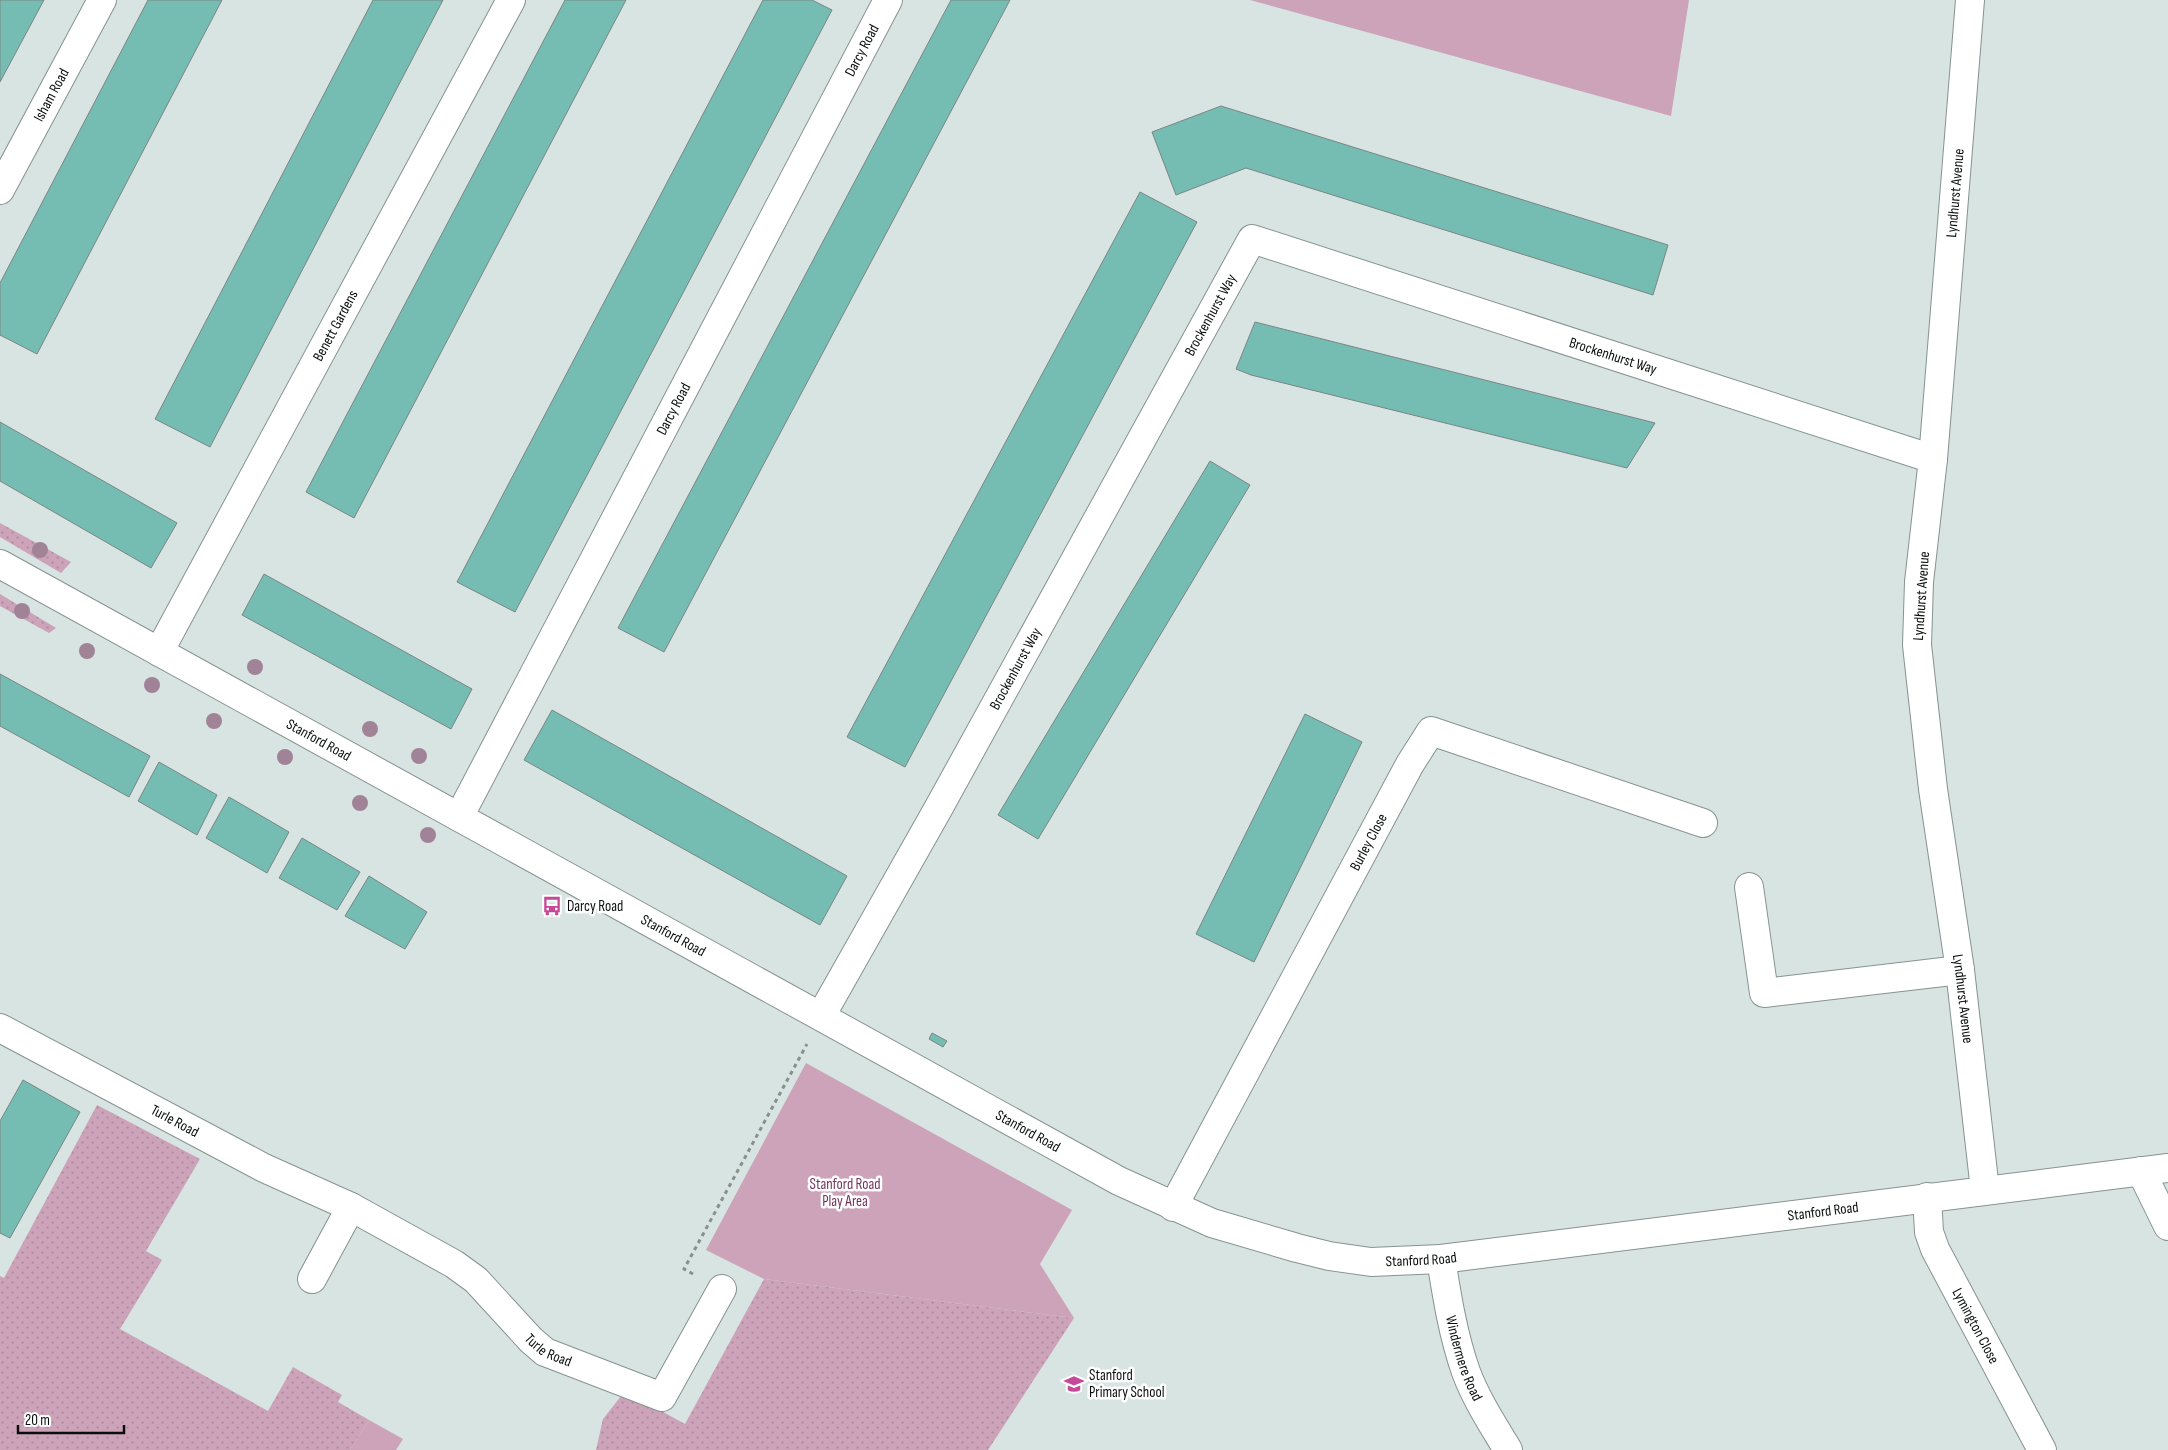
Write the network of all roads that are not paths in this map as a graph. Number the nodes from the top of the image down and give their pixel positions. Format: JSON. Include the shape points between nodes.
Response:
{"nodes":[{"id":1,"x":102,"y":0,"type":"edge"},
{"id":2,"x":511,"y":0,"type":"edge"},
{"id":3,"x":888,"y":0,"type":"edge"},
{"id":4,"x":1970,"y":0,"type":"edge"},
{"id":5,"x":0,"y":190,"type":"edge"},
{"id":6,"x":1934,"y":459,"type":"junction"},
{"id":7,"x":0,"y":564,"type":"edge"},
{"id":8,"x":159,"y":652,"type":"junction"},
{"id":9,"x":459,"y":817,"type":"junction"},
{"id":10,"x":1703,"y":823,"type":"dead end"},
{"id":11,"x":1749,"y":887,"type":"dead end"},
{"id":12,"x":1960,"y":970,"type":"junction"},
{"id":13,"x":821,"y":1016,"type":"junction"},
{"id":14,"x":0,"y":1028,"type":"edge"},
{"id":15,"x":2168,"y":1168,"type":"edge"},
{"id":16,"x":2141,"y":1171,"type":"junction"},
{"id":17,"x":1985,"y":1190,"type":"junction"},
{"id":18,"x":1926,"y":1197,"type":"junction"},
{"id":19,"x":351,"y":1207,"type":"junction"},
{"id":20,"x":1173,"y":1207,"type":"junction"},
{"id":21,"x":2168,"y":1226,"type":"edge"},
{"id":22,"x":1441,"y":1259,"type":"junction"},
{"id":23,"x":312,"y":1278,"type":"dead end"},
{"id":24,"x":722,"y":1289,"type":"road end"},
{"id":25,"x":1508,"y":1450,"type":"edge"},
{"id":26,"x":2042,"y":1450,"type":"edge"}],
"edges":[{"from":1,"to":5,"type":"street","name":"Isham Road"},
{"from":2,"to":8,"type":"street","name":"Benett Gardens"},
{"from":3,"to":9,"type":"street","name":"Darcy Road"},
{"from":4,"to":6,"type":"street","name":"Lyndhurst Avenue"},
{"from":6,"to":12,"type":"street","name":"Lyndhurst Avenue","via":[[1919,582],[1917,645],[1933,788]]},
{"from":6,"to":13,"type":"street","name":"Brockenhurst Way","via":[[1252,239]]},
{"from":7,"to":8,"type":"street","name":"Stanford Road"},
{"from":8,"to":9,"type":"street","name":"Stanford Road"},
{"from":9,"to":13,"type":"street","name":"Stanford Road"},
{"from":10,"to":20,"type":"street","name":"Burley Close","via":[[1431,731],[1410,764]]},
{"from":11,"to":12,"type":"street","via":[[1764,993]]},
{"from":12,"to":17,"type":"street","name":"Lyndhurst Avenue"},
{"from":13,"to":20,"type":"street","name":"Stanford Road","via":[[1119,1181]]},
{"from":14,"to":19,"type":"street","name":"Turle Road","via":[[264,1168]]},
{"from":15,"to":16,"type":"street","name":"Stanford Road"},
{"from":16,"to":17,"type":"street","name":"Stanford Road"},
{"from":16,"to":21,"type":"street"},
{"from":17,"to":18,"type":"street","name":"Stanford Road"},
{"from":18,"to":22,"type":"street","name":"Stanford Road"},
{"from":18,"to":26,"type":"street","name":"Lymington Close","via":[[1929,1232],[1935,1249]]},
{"from":19,"to":23,"type":"street"},
{"from":19,"to":24,"type":"street","name":"Turle Road","via":[[467,1272],[545,1352],[662,1397]]},
{"from":20,"to":22,"type":"street","name":"Stanford Road","via":[[1246,1235],[1329,1256],[1371,1262]]},
{"from":22,"to":25,"type":"street","name":"Windermere Road","via":[[1449,1310],[1466,1372]]}]}
